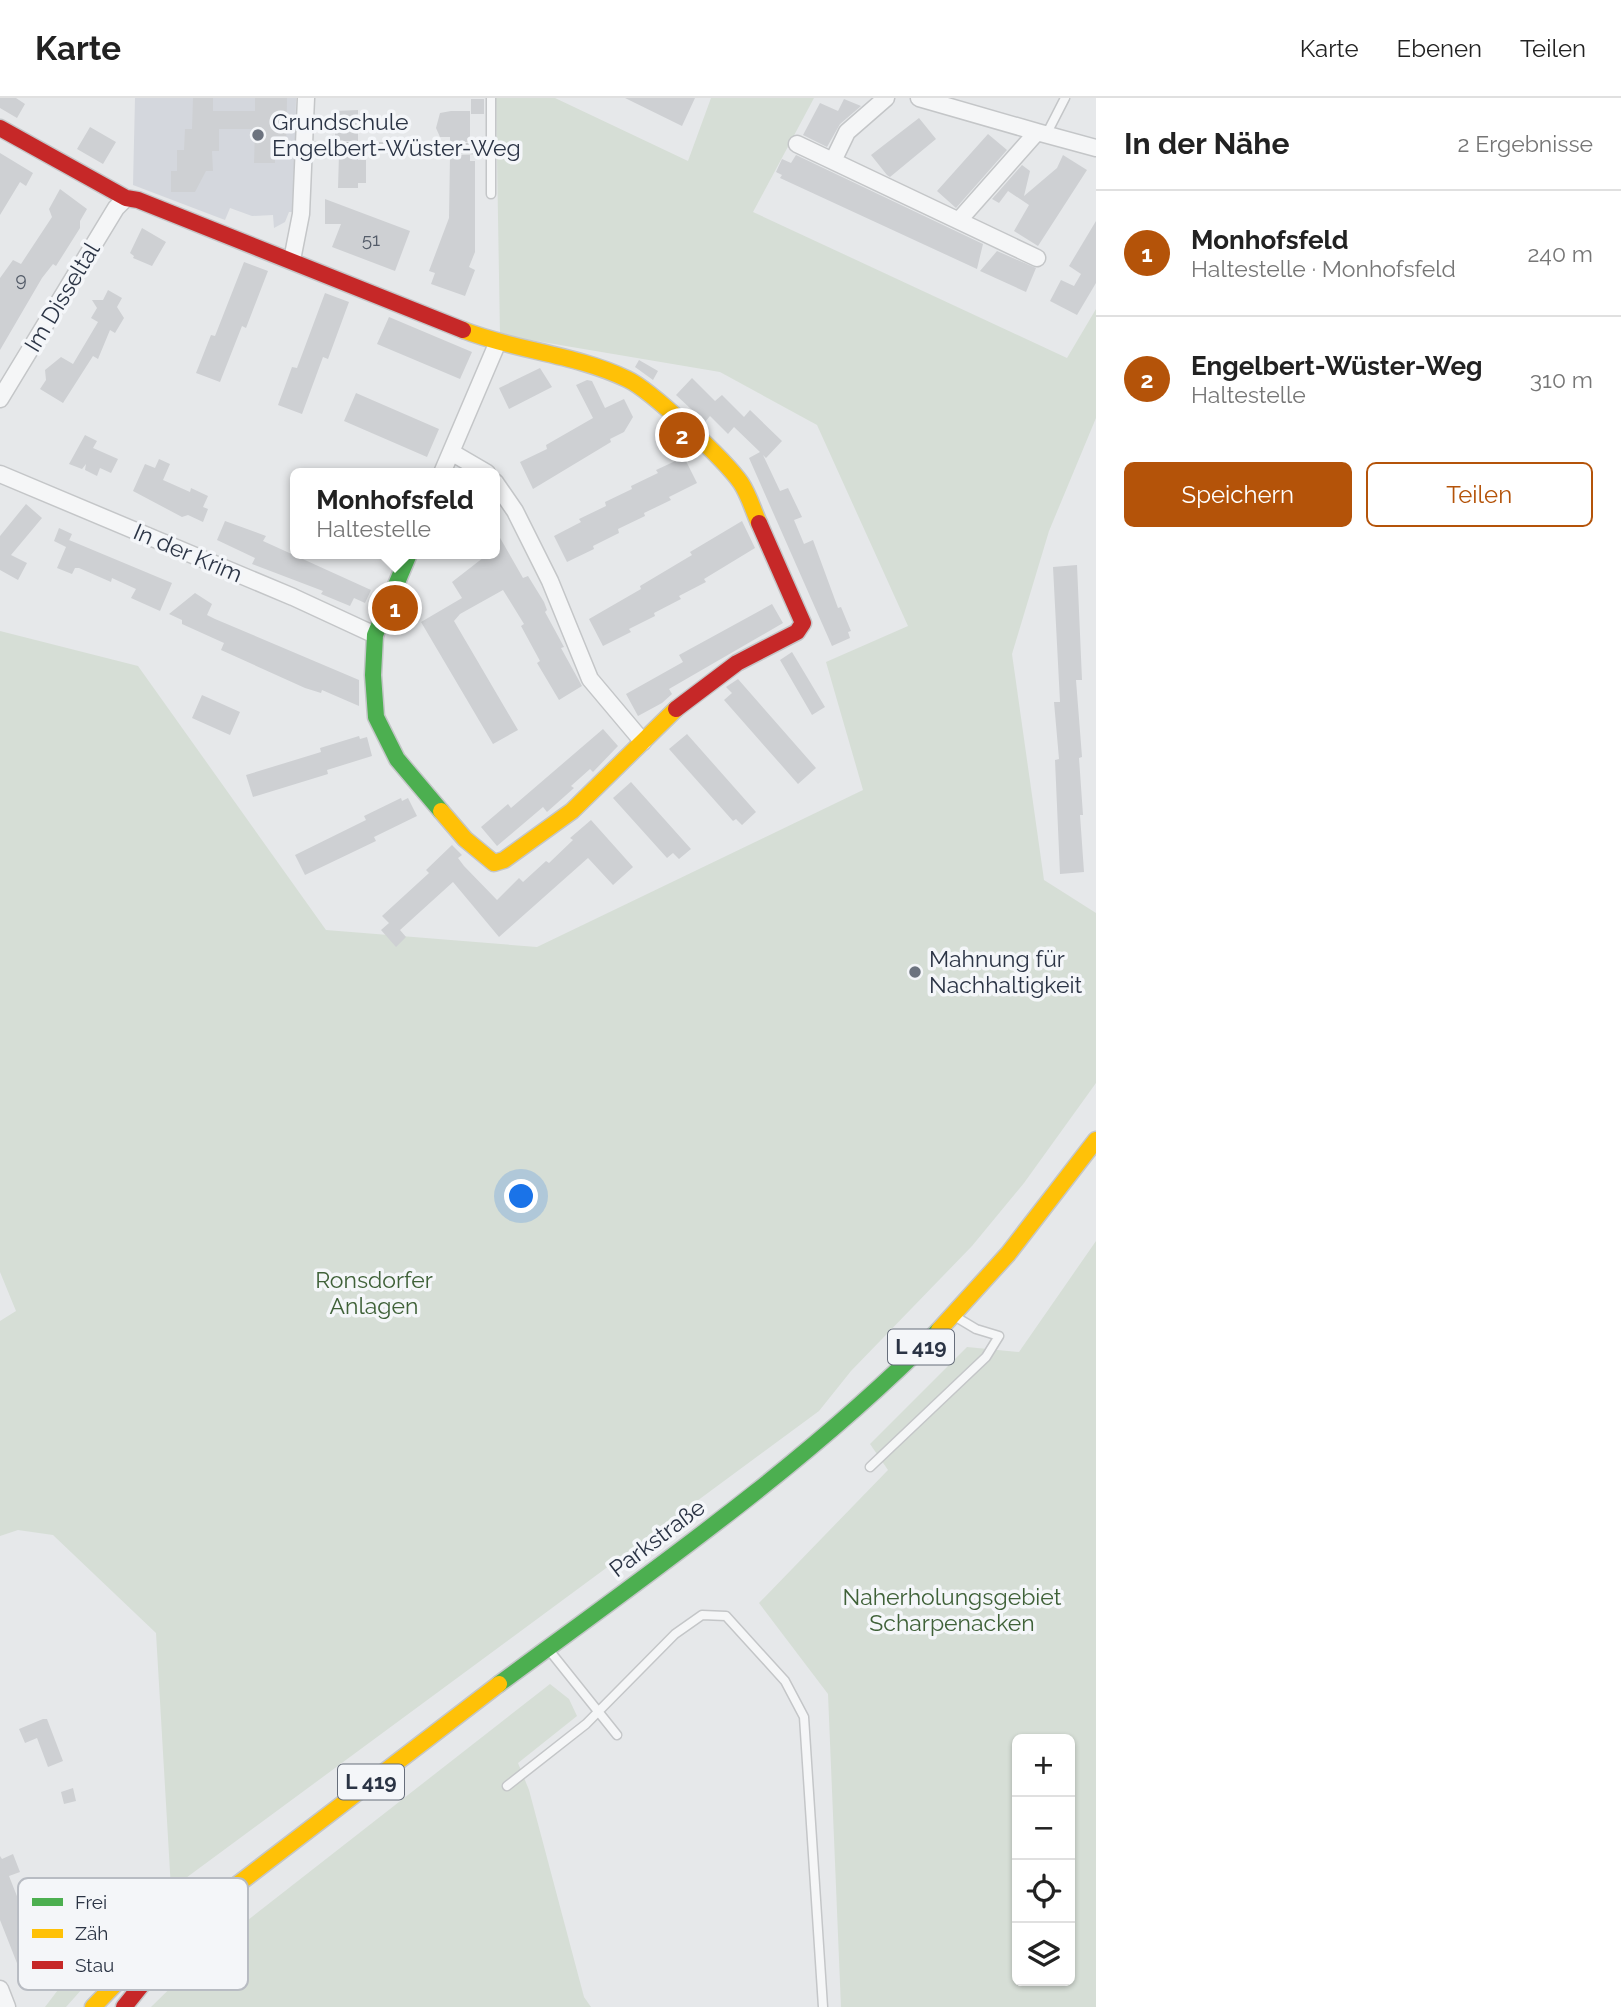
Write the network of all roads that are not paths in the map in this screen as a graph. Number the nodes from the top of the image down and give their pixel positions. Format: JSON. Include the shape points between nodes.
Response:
{"nodes":[{"id":1,"x":306,"y":98,"type":"edge"},
{"id":2,"x":491,"y":98,"type":"edge"},
{"id":3,"x":886,"y":98,"type":"edge"},
{"id":4,"x":921,"y":98,"type":"edge"},
{"id":5,"x":1065,"y":98,"type":"edge"},
{"id":6,"x":0,"y":128,"type":"edge"},
{"id":7,"x":1041,"y":133,"type":"junction"},
{"id":8,"x":797,"y":144,"type":"dead end"},
{"id":9,"x":304,"y":147,"type":"junction"},
{"id":10,"x":1096,"y":148,"type":"edge"},
{"id":11,"x":492,"y":149,"type":"junction"},
{"id":12,"x":833,"y":161,"type":"junction"},
{"id":13,"x":491,"y":194,"type":"dead end"},
{"id":14,"x":126,"y":198,"type":"junction"},
{"id":15,"x":960,"y":219,"type":"junction"},
{"id":16,"x":1037,"y":258,"type":"dead end"},
{"id":17,"x":292,"y":260,"type":"junction"},
{"id":18,"x":497,"y":344,"type":"junction"},
{"id":19,"x":0,"y":399,"type":"edge"},
{"id":20,"x":451,"y":452,"type":"junction"},
{"id":21,"x":444,"y":468,"type":"edge"},
{"id":22,"x":478,"y":468,"type":"edge"},
{"id":23,"x":0,"y":474,"type":"edge"},
{"id":24,"x":500,"y":489,"type":"edge"},
{"id":25,"x":407,"y":559,"type":"edge"},
{"id":26,"x":375,"y":635,"type":"junction"},
{"id":27,"x":643,"y":742,"type":"junction"},
{"id":28,"x":1096,"y":1140,"type":"edge"},
{"id":29,"x":953,"y":1314,"type":"junction"},
{"id":30,"x":870,"y":1467,"type":"dead end"},
{"id":31,"x":548,"y":1649,"type":"junction"},
{"id":32,"x":597,"y":1711,"type":"junction"},
{"id":33,"x":617,"y":1735,"type":"dead end"},
{"id":34,"x":508,"y":1786,"type":"dead end"},
{"id":35,"x":246,"y":1878,"type":"edge"},
{"id":36,"x":0,"y":1989,"type":"edge"},
{"id":37,"x":109,"y":1990,"type":"edge"},
{"id":38,"x":138,"y":1990,"type":"edge"},
{"id":39,"x":7,"y":2007,"type":"edge"},
{"id":40,"x":93,"y":2007,"type":"edge"},
{"id":41,"x":124,"y":2007,"type":"edge"},
{"id":42,"x":823,"y":2007,"type":"edge"}],
"edges":[{"from":1,"to":9,"type":"street"},
{"from":2,"to":11,"type":"lane"},
{"from":3,"to":12,"type":"street","via":[[847,131]]},
{"from":4,"to":7,"type":"street"},
{"from":5,"to":7,"type":"lane"},
{"from":6,"to":14,"type":"street"},
{"from":7,"to":10,"type":"street"},
{"from":7,"to":15,"type":"street"},
{"from":8,"to":12,"type":"street"},
{"from":9,"to":11,"type":"lane"},
{"from":9,"to":17,"type":"street","via":[[301,214]]},
{"from":11,"to":13,"type":"lane"},
{"from":12,"to":15,"type":"street"},
{"from":14,"to":17,"type":"street"},
{"from":14,"to":19,"type":"street","name":"Im Disseltal"},
{"from":15,"to":16,"type":"street"},
{"from":17,"to":18,"type":"street"},
{"from":18,"to":20,"type":"street"},
{"from":18,"to":27,"type":"street","via":[[605,370],[628,379],[663,405],[741,483],[803,618],[797,632],[714,679]]},
{"from":20,"to":21,"type":"street"},
{"from":20,"to":22,"type":"street"},
{"from":23,"to":26,"type":"street","name":"In der Krim"},
{"from":24,"to":27,"type":"street","via":[[551,581],[590,679]]},
{"from":25,"to":26,"type":"street"},
{"from":26,"to":27,"type":"street","via":[[376,717],[392,753],[465,839],[494,863],[551,830]]},
{"from":28,"to":29,"type":"street","name":"Parkstraße","number":"L 419","via":[[1025,1233]]},
{"from":29,"to":30,"type":"lane","via":[[969,1326],[999,1336],[986,1357]]},
{"from":29,"to":31,"type":"street","name":"Parkstraße","number":"L 419","via":[[836,1426]]},
{"from":31,"to":32,"type":"lane"},
{"from":31,"to":35,"type":"street","name":"Parkstraße","number":"L 419"},
{"from":32,"to":33,"type":"lane"},
{"from":32,"to":34,"type":"lane"},
{"from":32,"to":42,"type":"lane","via":[[653,1652],[702,1615],[726,1616],[785,1681],[798,1703],[807,1735]]},
{"from":36,"to":39,"type":"street"},
{"from":37,"to":40,"type":"street","name":"Parkstraße","number":"L 419"},
{"from":38,"to":41,"type":"street","name":"Parkstraße","number":"L 419"}]}
